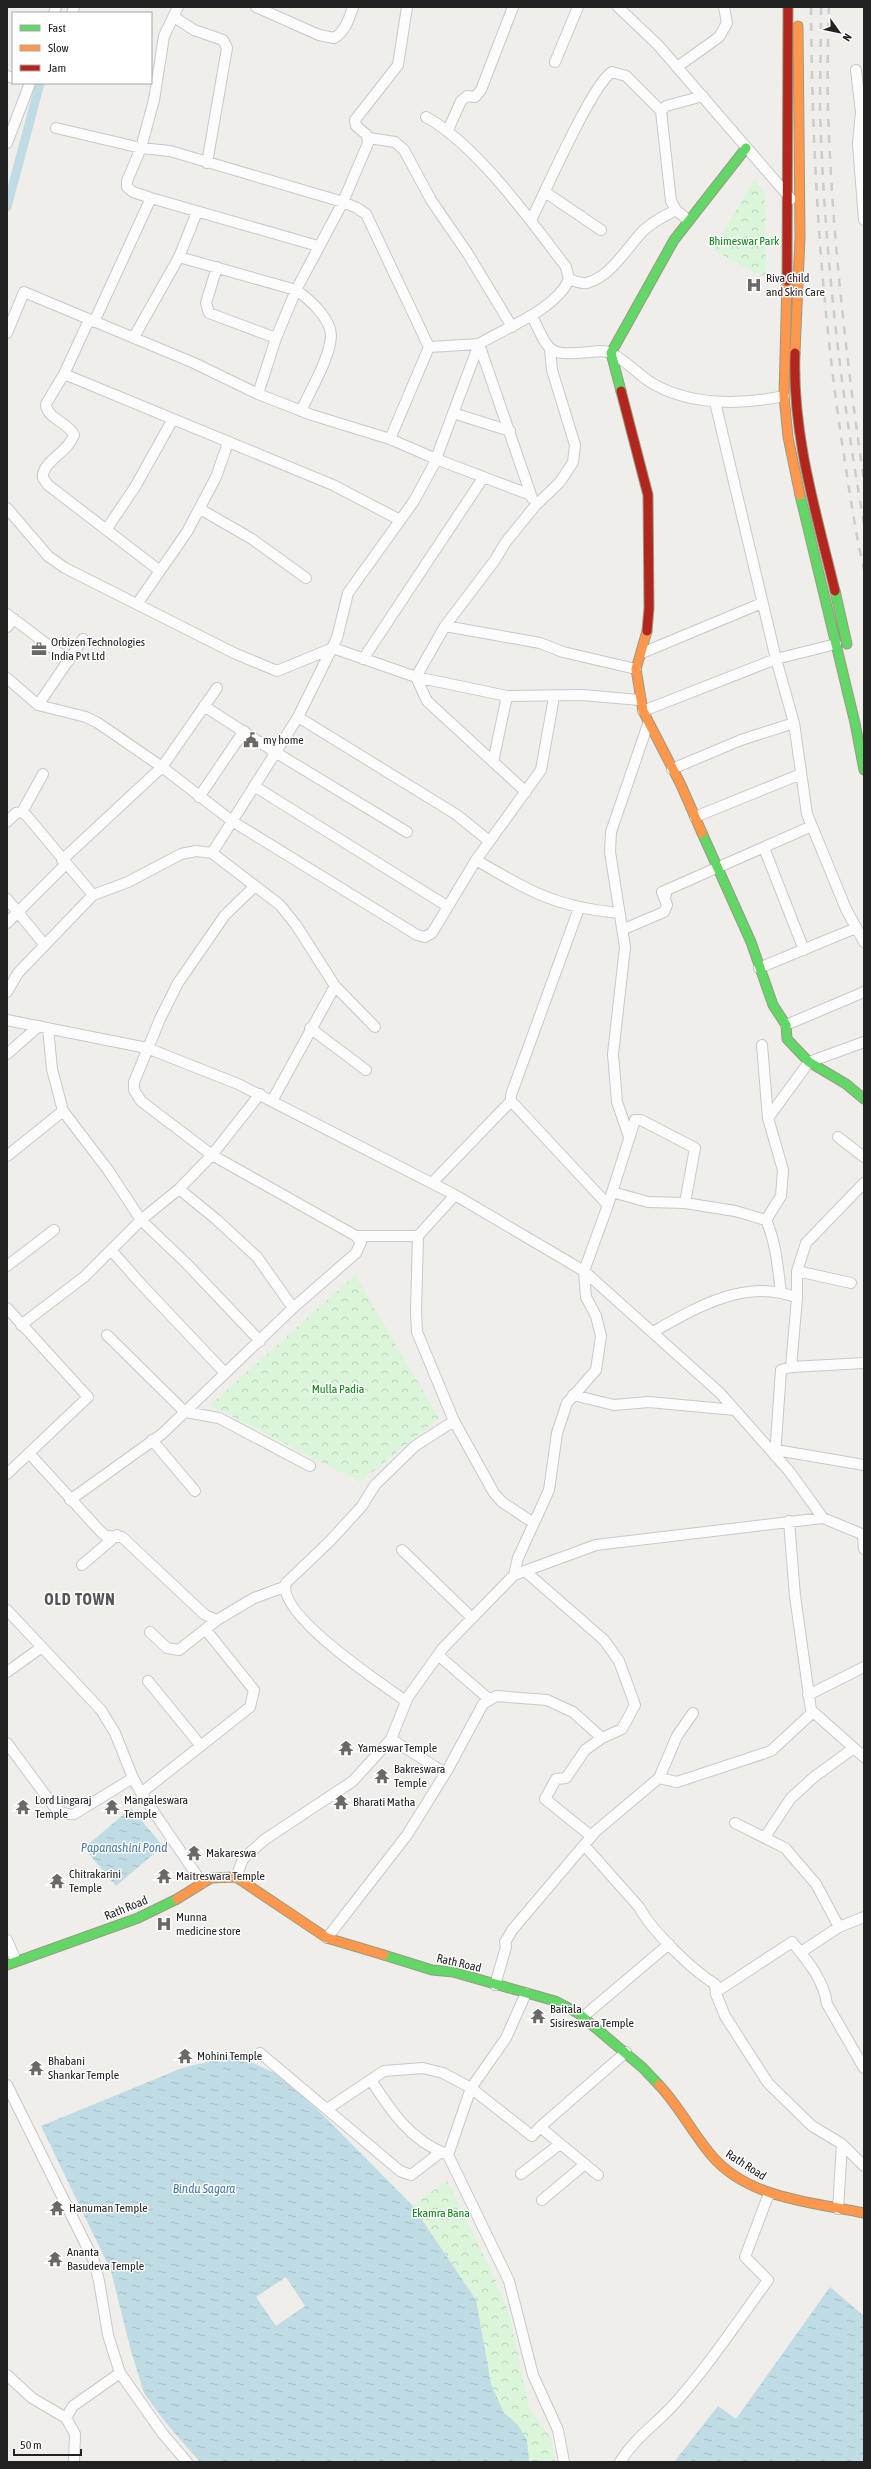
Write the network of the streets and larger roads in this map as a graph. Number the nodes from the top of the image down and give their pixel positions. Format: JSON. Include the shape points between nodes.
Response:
{"nodes":[{"id":1,"x":178,"y":7,"type":"edge"},
{"id":2,"x":256,"y":7,"type":"edge"},
{"id":3,"x":353,"y":7,"type":"edge"},
{"id":4,"x":407,"y":7,"type":"edge"},
{"id":5,"x":513,"y":7,"type":"edge"},
{"id":6,"x":578,"y":7,"type":"edge"},
{"id":7,"x":618,"y":7,"type":"edge"},
{"id":8,"x":724,"y":7,"type":"edge"},
{"id":9,"x":788,"y":7,"type":"edge"},
{"id":10,"x":798,"y":7,"type":"edge"},
{"id":11,"x":174,"y":17,"type":"junction"},
{"id":12,"x":555,"y":62,"type":"dead end"},
{"id":13,"x":678,"y":68,"type":"junction"},
{"id":14,"x":856,"y":70,"type":"dead end"},
{"id":15,"x":30,"y":84,"type":"edge"},
{"id":16,"x":703,"y":96,"type":"junction"},
{"id":17,"x":662,"y":111,"type":"junction"},
{"id":18,"x":426,"y":117,"type":"dead end"},
{"id":19,"x":56,"y":128,"type":"dead end"},
{"id":20,"x":448,"y":130,"type":"junction"},
{"id":21,"x":368,"y":138,"type":"junction"},
{"id":22,"x":7,"y":143,"type":"edge"},
{"id":23,"x":141,"y":148,"type":"junction"},
{"id":24,"x":746,"y":148,"type":"junction"},
{"id":25,"x":207,"y":163,"type":"junction"},
{"id":26,"x":545,"y":192,"type":"junction"},
{"id":27,"x":151,"y":198,"type":"junction"},
{"id":28,"x":789,"y":198,"type":"junction"},
{"id":29,"x":342,"y":202,"type":"junction"},
{"id":30,"x":800,"y":206,"type":"junction"},
{"id":31,"x":676,"y":210,"type":"junction"},
{"id":32,"x":197,"y":212,"type":"junction"},
{"id":33,"x":530,"y":220,"type":"junction"},
{"id":34,"x":688,"y":220,"type":"junction"},
{"id":35,"x":864,"y":220,"type":"edge"},
{"id":36,"x":601,"y":230,"type":"dead end"},
{"id":37,"x":318,"y":246,"type":"junction"},
{"id":38,"x":179,"y":257,"type":"junction"},
{"id":39,"x":217,"y":267,"type":"junction"},
{"id":40,"x":569,"y":279,"type":"junction"},
{"id":41,"x":296,"y":290,"type":"junction"},
{"id":42,"x":532,"y":316,"type":"junction"},
{"id":43,"x":92,"y":321,"type":"junction"},
{"id":44,"x":512,"y":327,"type":"junction"},
{"id":45,"x":7,"y":332,"type":"edge"},
{"id":46,"x":134,"y":337,"type":"junction"},
{"id":47,"x":276,"y":338,"type":"junction"},
{"id":48,"x":479,"y":344,"type":"junction"},
{"id":49,"x":429,"y":347,"type":"junction"},
{"id":50,"x":550,"y":349,"type":"junction"},
{"id":51,"x":611,"y":354,"type":"junction"},
{"id":52,"x":64,"y":374,"type":"junction"},
{"id":53,"x":258,"y":394,"type":"junction"},
{"id":54,"x":784,"y":396,"type":"junction"},
{"id":55,"x":716,"y":402,"type":"junction"},
{"id":56,"x":301,"y":411,"type":"junction"},
{"id":57,"x":453,"y":413,"type":"junction"},
{"id":58,"x":173,"y":419,"type":"junction"},
{"id":59,"x":510,"y":430,"type":"junction"},
{"id":60,"x":390,"y":439,"type":"junction"},
{"id":61,"x":228,"y":443,"type":"junction"},
{"id":62,"x":436,"y":459,"type":"junction"},
{"id":63,"x":483,"y":478,"type":"junction"},
{"id":64,"x":531,"y":495,"type":"junction"},
{"id":65,"x":535,"y":506,"type":"junction"},
{"id":66,"x":7,"y":508,"type":"edge"},
{"id":67,"x":200,"y":509,"type":"junction"},
{"id":68,"x":400,"y":520,"type":"junction"},
{"id":69,"x":106,"y":530,"type":"junction"},
{"id":70,"x":160,"y":571,"type":"junction"},
{"id":71,"x":306,"y":578,"type":"dead end"},
{"id":72,"x":762,"y":603,"type":"junction"},
{"id":73,"x":137,"y":604,"type":"junction"},
{"id":74,"x":11,"y":616,"type":"edge"},
{"id":75,"x":445,"y":626,"type":"junction"},
{"id":76,"x":7,"y":627,"type":"edge"},
{"id":77,"x":83,"y":639,"type":"dead end"},
{"id":78,"x":836,"y":644,"type":"junction"},
{"id":79,"x":333,"y":648,"type":"junction"},
{"id":80,"x":642,"y":652,"type":"junction"},
{"id":81,"x":850,"y":658,"type":"dead end"},
{"id":82,"x":363,"y":659,"type":"junction"},
{"id":83,"x":776,"y":659,"type":"junction"},
{"id":84,"x":69,"y":661,"type":"junction"},
{"id":85,"x":636,"y":669,"type":"junction"},
{"id":86,"x":416,"y":677,"type":"junction"},
{"id":87,"x":7,"y":678,"type":"edge"},
{"id":88,"x":217,"y":688,"type":"dead end"},
{"id":89,"x":507,"y":696,"type":"junction"},
{"id":90,"x":554,"y":697,"type":"junction"},
{"id":91,"x":640,"y":700,"type":"junction"},
{"id":92,"x":38,"y":706,"type":"junction"},
{"id":93,"x":204,"y":706,"type":"junction"},
{"id":94,"x":643,"y":711,"type":"junction"},
{"id":95,"x":298,"y":717,"type":"junction"},
{"id":96,"x":794,"y":722,"type":"junction"},
{"id":97,"x":648,"y":724,"type":"junction"},
{"id":98,"x":244,"y":731,"type":"junction"},
{"id":99,"x":275,"y":752,"type":"junction"},
{"id":100,"x":493,"y":762,"type":"junction"},
{"id":101,"x":162,"y":767,"type":"junction"},
{"id":102,"x":672,"y":768,"type":"junction"},
{"id":103,"x":864,"y":770,"type":"edge"},
{"id":104,"x":43,"y":774,"type":"dead end"},
{"id":105,"x":801,"y":774,"type":"junction"},
{"id":106,"x":254,"y":786,"type":"junction"},
{"id":107,"x":526,"y":792,"type":"junction"},
{"id":108,"x":199,"y":797,"type":"junction"},
{"id":109,"x":22,"y":812,"type":"junction"},
{"id":110,"x":695,"y":817,"type":"junction"},
{"id":111,"x":232,"y":821,"type":"junction"},
{"id":112,"x":7,"y":822,"type":"edge"},
{"id":113,"x":812,"y":826,"type":"junction"},
{"id":114,"x":407,"y":832,"type":"dead end"},
{"id":115,"x":489,"y":841,"type":"junction"},
{"id":116,"x":764,"y":848,"type":"junction"},
{"id":117,"x":212,"y":853,"type":"junction"},
{"id":118,"x":476,"y":860,"type":"junction"},
{"id":119,"x":64,"y":862,"type":"junction"},
{"id":120,"x":718,"y":868,"type":"junction"},
{"id":121,"x":255,"y":886,"type":"junction"},
{"id":122,"x":93,"y":895,"type":"junction"},
{"id":123,"x":7,"y":899,"type":"edge"},
{"id":124,"x":447,"y":906,"type":"junction"},
{"id":125,"x":579,"y":908,"type":"junction"},
{"id":126,"x":18,"y":912,"type":"junction"},
{"id":127,"x":618,"y":913,"type":"junction"},
{"id":128,"x":7,"y":923,"type":"edge"},
{"id":129,"x":856,"y":928,"type":"junction"},
{"id":130,"x":624,"y":929,"type":"junction"},
{"id":131,"x":864,"y":942,"type":"edge"},
{"id":132,"x":44,"y":944,"type":"junction"},
{"id":133,"x":804,"y":950,"type":"junction"},
{"id":134,"x":759,"y":968,"type":"junction"},
{"id":135,"x":335,"y":986,"type":"junction"},
{"id":136,"x":7,"y":992,"type":"edge"},
{"id":137,"x":864,"y":992,"type":"edge"},
{"id":138,"x":7,"y":1020,"type":"edge"},
{"id":139,"x":786,"y":1025,"type":"junction"},
{"id":140,"x":44,"y":1027,"type":"junction"},
{"id":141,"x":375,"y":1027,"type":"dead end"},
{"id":142,"x":310,"y":1028,"type":"junction"},
{"id":143,"x":864,"y":1042,"type":"edge"},
{"id":144,"x":762,"y":1045,"type":"dead end"},
{"id":145,"x":147,"y":1048,"type":"junction"},
{"id":146,"x":7,"y":1054,"type":"edge"},
{"id":147,"x":809,"y":1062,"type":"junction"},
{"id":148,"x":366,"y":1070,"type":"dead end"},
{"id":149,"x":260,"y":1094,"type":"junction"},
{"id":150,"x":864,"y":1099,"type":"edge"},
{"id":151,"x":272,"y":1101,"type":"junction"},
{"id":152,"x":511,"y":1101,"type":"junction"},
{"id":153,"x":63,"y":1111,"type":"junction"},
{"id":154,"x":768,"y":1118,"type":"junction"},
{"id":155,"x":629,"y":1137,"type":"junction"},
{"id":156,"x":838,"y":1137,"type":"dead end"},
{"id":157,"x":212,"y":1155,"type":"junction"},
{"id":158,"x":7,"y":1156,"type":"edge"},
{"id":159,"x":864,"y":1158,"type":"edge"},
{"id":160,"x":864,"y":1182,"type":"edge"},
{"id":161,"x":432,"y":1184,"type":"junction"},
{"id":162,"x":179,"y":1189,"type":"junction"},
{"id":163,"x":612,"y":1192,"type":"junction"},
{"id":164,"x":455,"y":1195,"type":"junction"},
{"id":165,"x":685,"y":1203,"type":"junction"},
{"id":166,"x":608,"y":1205,"type":"junction"},
{"id":167,"x":140,"y":1220,"type":"junction"},
{"id":168,"x":766,"y":1220,"type":"junction"},
{"id":169,"x":54,"y":1230,"type":"dead end"},
{"id":170,"x":356,"y":1236,"type":"junction"},
{"id":171,"x":418,"y":1236,"type":"junction"},
{"id":172,"x":111,"y":1250,"type":"junction"},
{"id":173,"x":7,"y":1266,"type":"edge"},
{"id":174,"x":584,"y":1271,"type":"junction"},
{"id":175,"x":797,"y":1271,"type":"junction"},
{"id":176,"x":851,"y":1283,"type":"dead end"},
{"id":177,"x":781,"y":1293,"type":"junction"},
{"id":178,"x":797,"y":1298,"type":"junction"},
{"id":179,"x":7,"y":1308,"type":"edge"},
{"id":180,"x":293,"y":1308,"type":"junction"},
{"id":181,"x":21,"y":1325,"type":"junction"},
{"id":182,"x":653,"y":1332,"type":"junction"},
{"id":183,"x":107,"y":1336,"type":"dead end"},
{"id":184,"x":260,"y":1341,"type":"junction"},
{"id":185,"x":864,"y":1362,"type":"edge"},
{"id":186,"x":791,"y":1367,"type":"junction"},
{"id":187,"x":225,"y":1373,"type":"junction"},
{"id":188,"x":574,"y":1395,"type":"junction"},
{"id":189,"x":735,"y":1410,"type":"junction"},
{"id":190,"x":184,"y":1412,"type":"junction"},
{"id":191,"x":454,"y":1421,"type":"junction"},
{"id":192,"x":152,"y":1440,"type":"junction"},
{"id":193,"x":29,"y":1453,"type":"junction"},
{"id":194,"x":776,"y":1453,"type":"junction"},
{"id":195,"x":864,"y":1465,"type":"edge"},
{"id":196,"x":310,"y":1466,"type":"dead end"},
{"id":197,"x":7,"y":1474,"type":"edge"},
{"id":198,"x":195,"y":1491,"type":"dead end"},
{"id":199,"x":70,"y":1500,"type":"junction"},
{"id":200,"x":823,"y":1518,"type":"junction"},
{"id":201,"x":790,"y":1521,"type":"junction"},
{"id":202,"x":532,"y":1522,"type":"junction"},
{"id":203,"x":117,"y":1535,"type":"junction"},
{"id":204,"x":864,"y":1535,"type":"edge"},
{"id":205,"x":864,"y":1549,"type":"edge"},
{"id":206,"x":402,"y":1550,"type":"dead end"},
{"id":207,"x":82,"y":1565,"type":"dead end"},
{"id":208,"x":525,"y":1571,"type":"junction"},
{"id":209,"x":514,"y":1575,"type":"junction"},
{"id":210,"x":284,"y":1587,"type":"junction"},
{"id":211,"x":7,"y":1610,"type":"edge"},
{"id":212,"x":472,"y":1618,"type":"junction"},
{"id":213,"x":217,"y":1620,"type":"junction"},
{"id":214,"x":206,"y":1630,"type":"junction"},
{"id":215,"x":150,"y":1632,"type":"dead end"},
{"id":216,"x":42,"y":1647,"type":"junction"},
{"id":217,"x":438,"y":1655,"type":"junction"},
{"id":218,"x":864,"y":1667,"type":"edge"},
{"id":219,"x":7,"y":1672,"type":"edge"},
{"id":220,"x":148,"y":1681,"type":"dead end"},
{"id":221,"x":808,"y":1695,"type":"junction"},
{"id":222,"x":406,"y":1700,"type":"junction"},
{"id":223,"x":490,"y":1700,"type":"junction"},
{"id":224,"x":813,"y":1712,"type":"junction"},
{"id":225,"x":693,"y":1713,"type":"dead end"},
{"id":226,"x":602,"y":1738,"type":"junction"},
{"id":227,"x":391,"y":1739,"type":"junction"},
{"id":228,"x":7,"y":1743,"type":"edge"},
{"id":229,"x":201,"y":1746,"type":"junction"},
{"id":230,"x":861,"y":1753,"type":"edge"},
{"id":231,"x":445,"y":1773,"type":"junction"},
{"id":232,"x":133,"y":1778,"type":"junction"},
{"id":233,"x":659,"y":1778,"type":"junction"},
{"id":234,"x":141,"y":1793,"type":"junction"},
{"id":235,"x":735,"y":1823,"type":"dead end"},
{"id":236,"x":591,"y":1836,"type":"junction"},
{"id":237,"x":765,"y":1837,"type":"junction"},
{"id":238,"x":584,"y":1845,"type":"junction"},
{"id":239,"x":236,"y":1877,"type":"junction"},
{"id":240,"x":202,"y":1883,"type":"junction"},
{"id":241,"x":864,"y":1917,"type":"edge"},
{"id":242,"x":839,"y":1928,"type":"junction"},
{"id":243,"x":326,"y":1938,"type":"junction"},
{"id":244,"x":7,"y":1940,"type":"edge"},
{"id":245,"x":669,"y":1944,"type":"junction"},
{"id":246,"x":801,"y":1952,"type":"junction"},
{"id":247,"x":12,"y":1963,"type":"edge"},
{"id":248,"x":495,"y":1985,"type":"junction"},
{"id":249,"x":716,"y":1992,"type":"junction"},
{"id":250,"x":526,"y":1993,"type":"junction"},
{"id":251,"x":584,"y":2016,"type":"junction"},
{"id":252,"x":260,"y":2052,"type":"dead end"},
{"id":253,"x":626,"y":2052,"type":"junction"},
{"id":254,"x":864,"y":2068,"type":"edge"},
{"id":255,"x":370,"y":2080,"type":"junction"},
{"id":256,"x":7,"y":2085,"type":"edge"},
{"id":257,"x":471,"y":2088,"type":"junction"},
{"id":258,"x":327,"y":2109,"type":"junction"},
{"id":259,"x":540,"y":2128,"type":"junction"},
{"id":260,"x":560,"y":2144,"type":"junction"},
{"id":261,"x":842,"y":2144,"type":"junction"},
{"id":262,"x":445,"y":2154,"type":"junction"},
{"id":263,"x":585,"y":2164,"type":"junction"},
{"id":264,"x":864,"y":2164,"type":"edge"},
{"id":265,"x":521,"y":2174,"type":"dead end"},
{"id":266,"x":598,"y":2175,"type":"dead end"},
{"id":267,"x":772,"y":2194,"type":"junction"},
{"id":268,"x":542,"y":2200,"type":"dead end"},
{"id":269,"x":838,"y":2209,"type":"junction"},
{"id":270,"x":864,"y":2213,"type":"edge"},
{"id":271,"x":120,"y":2373,"type":"junction"},
{"id":272,"x":7,"y":2375,"type":"edge"},
{"id":273,"x":66,"y":2418,"type":"junction"},
{"id":274,"x":74,"y":2462,"type":"edge"},
{"id":275,"x":187,"y":2462,"type":"edge"},
{"id":276,"x":564,"y":2462,"type":"edge"},
{"id":277,"x":620,"y":2462,"type":"edge"}],
"edges":[{"from":1,"to":11,"type":"street"},
{"from":2,"to":3,"type":"street","via":[[319,35],[334,38],[344,29]]},
{"from":4,"to":21,"type":"street","via":[[398,65],[355,120],[356,126]]},
{"from":5,"to":20,"type":"street","via":[[481,90],[475,97],[467,96],[461,100]]},
{"from":6,"to":12,"type":"street"},
{"from":7,"to":13,"type":"street"},
{"from":8,"to":13,"type":"street","via":[[727,23],[719,37]]},
{"from":9,"to":28,"type":"street"},
{"from":10,"to":30,"type":"street"},
{"from":11,"to":23,"type":"street","via":[[161,47],[154,100]]},
{"from":11,"to":25,"type":"street","via":[[194,30],[223,40],[227,48]]},
{"from":13,"to":16,"type":"street"},
{"from":14,"to":35,"type":"street","via":[[861,112],[858,144]]},
{"from":15,"to":22,"type":"street"},
{"from":16,"to":17,"type":"street","via":[[666,106]]},
{"from":16,"to":24,"type":"street"},
{"from":17,"to":26,"type":"street","via":[[626,76],[612,72],[607,75],[597,89]]},
{"from":17,"to":31,"type":"street","via":[[668,191]]},
{"from":18,"to":20,"type":"street"},
{"from":19,"to":23,"type":"street"},
{"from":20,"to":33,"type":"street"},
{"from":21,"to":29,"type":"street"},
{"from":21,"to":44,"type":"street","via":[[395,142],[404,150],[431,200],[468,254]]},
{"from":23,"to":25,"type":"street","via":[[170,151]]},
{"from":23,"to":27,"type":"street","via":[[127,181],[127,187],[133,192]]},
{"from":24,"to":28,"type":"street"},
{"from":24,"to":34,"type":"street"},
{"from":25,"to":29,"type":"street"},
{"from":26,"to":33,"type":"street"},
{"from":26,"to":36,"type":"street"},
{"from":27,"to":32,"type":"street"},
{"from":27,"to":43,"type":"street"},
{"from":28,"to":30,"type":"street"},
{"from":28,"to":54,"type":"street"},
{"from":29,"to":37,"type":"street"},
{"from":29,"to":49,"type":"street","via":[[357,208],[371,221]]},
{"from":30,"to":81,"type":"street","via":[[794,391],[797,422]]},
{"from":31,"to":34,"type":"street"},
{"from":31,"to":40,"type":"street","via":[[644,230],[612,266],[597,278],[586,283]]},
{"from":32,"to":37,"type":"street"},
{"from":32,"to":38,"type":"street"},
{"from":33,"to":40,"type":"street","via":[[566,267]]},
{"from":34,"to":51,"type":"street","via":[[653,275]]},
{"from":37,"to":41,"type":"street"},
{"from":38,"to":39,"type":"street"},
{"from":38,"to":46,"type":"street"},
{"from":39,"to":41,"type":"street"},
{"from":39,"to":47,"type":"street","via":[[206,303],[209,313]]},
{"from":40,"to":42,"type":"street","via":[[563,290]]},
{"from":41,"to":47,"type":"street"},
{"from":41,"to":56,"type":"street","via":[[319,311],[331,334],[329,347]]},
{"from":42,"to":44,"type":"street"},
{"from":42,"to":50,"type":"street"},
{"from":43,"to":45,"type":"street","via":[[24,292]]},
{"from":43,"to":46,"type":"street"},
{"from":43,"to":52,"type":"street"},
{"from":44,"to":48,"type":"street"},
{"from":46,"to":53,"type":"street"},
{"from":47,"to":53,"type":"street"},
{"from":48,"to":49,"type":"street"},
{"from":48,"to":57,"type":"street"},
{"from":48,"to":59,"type":"street"},
{"from":49,"to":60,"type":"street"},
{"from":50,"to":51,"type":"street","via":[[556,354],[598,351]]},
{"from":50,"to":65,"type":"street","via":[[552,370],[575,445],[575,454],[573,462],[560,482]]},
{"from":51,"to":55,"type":"street","via":[[674,394]]},
{"from":51,"to":80,"type":"street","via":[[648,495],[649,608]]},
{"from":52,"to":58,"type":"street"},
{"from":52,"to":69,"type":"street","via":[[48,398],[46,408],[72,430],[74,435],[67,449],[45,467],[43,478],[48,485]]},
{"from":53,"to":56,"type":"street"},
{"from":54,"to":55,"type":"street","via":[[765,400]]},
{"from":54,"to":78,"type":"street","via":[[788,437],[797,484]]},
{"from":55,"to":72,"type":"street"},
{"from":56,"to":60,"type":"street"},
{"from":57,"to":59,"type":"street"},
{"from":57,"to":62,"type":"street"},
{"from":58,"to":61,"type":"street"},
{"from":58,"to":69,"type":"street","via":[[135,487]]},
{"from":59,"to":64,"type":"street"},
{"from":60,"to":62,"type":"street"},
{"from":61,"to":67,"type":"street"},
{"from":61,"to":68,"type":"street","via":[[333,485]]},
{"from":62,"to":63,"type":"street"},
{"from":62,"to":68,"type":"street","via":[[414,501]]},
{"from":63,"to":64,"type":"street"},
{"from":63,"to":82,"type":"street"},
{"from":64,"to":65,"type":"street"},
{"from":65,"to":75,"type":"street"},
{"from":66,"to":73,"type":"street","via":[[48,556],[97,585]]},
{"from":67,"to":70,"type":"street"},
{"from":67,"to":71,"type":"street","via":[[252,539]]},
{"from":68,"to":79,"type":"street","via":[[348,593]]},
{"from":69,"to":70,"type":"street"},
{"from":70,"to":73,"type":"street"},
{"from":72,"to":80,"type":"street"},
{"from":72,"to":83,"type":"street"},
{"from":73,"to":79,"type":"street","via":[[234,653],[277,671]]},
{"from":74,"to":76,"type":"street"},
{"from":74,"to":84,"type":"street"},
{"from":75,"to":85,"type":"street","via":[[540,643],[563,652]]},
{"from":75,"to":86,"type":"street"},
{"from":77,"to":84,"type":"street"},
{"from":78,"to":83,"type":"street"},
{"from":78,"to":103,"type":"street"},
{"from":79,"to":82,"type":"street"},
{"from":79,"to":95,"type":"street"},
{"from":80,"to":85,"type":"street"},
{"from":82,"to":86,"type":"street"},
{"from":83,"to":94,"type":"street"},
{"from":83,"to":96,"type":"street"},
{"from":84,"to":92,"type":"street"},
{"from":85,"to":91,"type":"street"},
{"from":86,"to":89,"type":"street"},
{"from":86,"to":100,"type":"street","via":[[427,701]]},
{"from":87,"to":92,"type":"street"},
{"from":88,"to":93,"type":"street"},
{"from":89,"to":90,"type":"street"},
{"from":89,"to":100,"type":"street"},
{"from":90,"to":91,"type":"street","via":[[582,695]]},
{"from":90,"to":107,"type":"street","via":[[541,770]]},
{"from":91,"to":94,"type":"street"},
{"from":92,"to":101,"type":"street","via":[[86,717]]},
{"from":93,"to":98,"type":"street"},
{"from":93,"to":101,"type":"street"},
{"from":94,"to":97,"type":"street"},
{"from":95,"to":99,"type":"street"},
{"from":95,"to":115,"type":"street","via":[[457,815]]},
{"from":96,"to":102,"type":"street","via":[[740,740]]},
{"from":96,"to":105,"type":"street"},
{"from":97,"to":102,"type":"street"},
{"from":97,"to":127,"type":"street","via":[[611,832],[610,852]]},
{"from":98,"to":99,"type":"street"},
{"from":98,"to":108,"type":"street"},
{"from":99,"to":106,"type":"street"},
{"from":99,"to":114,"type":"street"},
{"from":100,"to":107,"type":"street"},
{"from":101,"to":108,"type":"street"},
{"from":101,"to":119,"type":"street"},
{"from":102,"to":110,"type":"street"},
{"from":104,"to":109,"type":"street"},
{"from":105,"to":110,"type":"street"},
{"from":105,"to":113,"type":"street","via":[[807,814]]},
{"from":106,"to":111,"type":"street"},
{"from":106,"to":124,"type":"street"},
{"from":107,"to":115,"type":"street"},
{"from":108,"to":111,"type":"street"},
{"from":109,"to":112,"type":"street","via":[[16,813]]},
{"from":109,"to":119,"type":"street"},
{"from":110,"to":120,"type":"street"},
{"from":111,"to":117,"type":"street"},
{"from":111,"to":124,"type":"street","via":[[417,935],[425,937],[432,933]]},
{"from":113,"to":116,"type":"street"},
{"from":113,"to":129,"type":"street"},
{"from":115,"to":118,"type":"street"},
{"from":116,"to":120,"type":"street"},
{"from":116,"to":133,"type":"street"},
{"from":117,"to":121,"type":"street"},
{"from":117,"to":122,"type":"street","via":[[196,850],[181,854],[128,882]]},
{"from":118,"to":124,"type":"street"},
{"from":118,"to":125,"type":"street","via":[[531,893]]},
{"from":119,"to":122,"type":"street"},
{"from":119,"to":126,"type":"street"},
{"from":120,"to":130,"type":"street","via":[[664,894],[667,905],[664,912]]},
{"from":120,"to":134,"type":"street","via":[[751,942]]},
{"from":121,"to":135,"type":"street","via":[[288,914]]},
{"from":121,"to":145,"type":"street","via":[[225,915],[203,945],[178,983]]},
{"from":122,"to":132,"type":"street"},
{"from":123,"to":126,"type":"street"},
{"from":125,"to":127,"type":"street"},
{"from":125,"to":152,"type":"street"},
{"from":126,"to":128,"type":"street"},
{"from":126,"to":132,"type":"street"},
{"from":127,"to":130,"type":"street"},
{"from":129,"to":131,"type":"street"},
{"from":129,"to":133,"type":"street"},
{"from":130,"to":155,"type":"street","via":[[625,947],[613,1054],[617,1102]]},
{"from":132,"to":136,"type":"street","via":[[18,973]]},
{"from":133,"to":134,"type":"street"},
{"from":134,"to":139,"type":"street","via":[[773,1005]]},
{"from":135,"to":141,"type":"street"},
{"from":135,"to":142,"type":"street"},
{"from":137,"to":139,"type":"street"},
{"from":138,"to":140,"type":"street"},
{"from":139,"to":147,"type":"street","via":[[787,1039]]},
{"from":140,"to":145,"type":"street"},
{"from":140,"to":146,"type":"street"},
{"from":140,"to":153,"type":"street"},
{"from":142,"to":148,"type":"street"},
{"from":142,"to":151,"type":"street"},
{"from":143,"to":147,"type":"street"},
{"from":144,"to":154,"type":"street"},
{"from":145,"to":149,"type":"street"},
{"from":145,"to":157,"type":"street","via":[[134,1082],[136,1096]]},
{"from":147,"to":150,"type":"street","via":[[846,1084]]},
{"from":147,"to":154,"type":"street"},
{"from":149,"to":151,"type":"street"},
{"from":149,"to":157,"type":"street"},
{"from":151,"to":161,"type":"street"},
{"from":152,"to":161,"type":"street"},
{"from":152,"to":166,"type":"street"},
{"from":153,"to":158,"type":"street"},
{"from":153,"to":167,"type":"street","via":[[108,1170]]},
{"from":154,"to":168,"type":"street","via":[[783,1170],[781,1196]]},
{"from":155,"to":163,"type":"street"},
{"from":155,"to":165,"type":"street","via":[[635,1120],[641,1120],[695,1148]]},
{"from":156,"to":159,"type":"street"},
{"from":157,"to":162,"type":"street"},
{"from":157,"to":170,"type":"street"},
{"from":160,"to":175,"type":"street","via":[[806,1243]]},
{"from":161,"to":164,"type":"street"},
{"from":162,"to":167,"type":"street"},
{"from":162,"to":180,"type":"street","via":[[218,1220],[257,1257]]},
{"from":163,"to":165,"type":"street","via":[[648,1202]]},
{"from":163,"to":166,"type":"street"},
{"from":164,"to":171,"type":"street"},
{"from":164,"to":174,"type":"street"},
{"from":165,"to":168,"type":"street","via":[[735,1211]]},
{"from":166,"to":174,"type":"street"},
{"from":167,"to":172,"type":"street"},
{"from":167,"to":184,"type":"street","via":[[186,1263]]},
{"from":168,"to":177,"type":"street","via":[[772,1233]]},
{"from":169,"to":173,"type":"street"},
{"from":170,"to":171,"type":"street"},
{"from":170,"to":180,"type":"street","via":[[361,1242],[356,1253]]},
{"from":171,"to":191,"type":"street","via":[[417,1332]]},
{"from":172,"to":181,"type":"street","via":[[84,1277]]},
{"from":172,"to":187,"type":"street"},
{"from":174,"to":182,"type":"street"},
{"from":174,"to":188,"type":"street","via":[[586,1297],[596,1316],[601,1336],[601,1352],[596,1370]]},
{"from":175,"to":176,"type":"street"},
{"from":175,"to":178,"type":"street"},
{"from":177,"to":178,"type":"street"},
{"from":177,"to":182,"type":"street","via":[[756,1291],[704,1304]]},
{"from":178,"to":186,"type":"street"},
{"from":179,"to":181,"type":"street"},
{"from":180,"to":184,"type":"street"},
{"from":181,"to":193,"type":"street","via":[[88,1397]]},
{"from":182,"to":189,"type":"street"},
{"from":183,"to":190,"type":"street"},
{"from":184,"to":187,"type":"street"},
{"from":185,"to":186,"type":"street"},
{"from":186,"to":194,"type":"street","via":[[781,1370]]},
{"from":187,"to":190,"type":"street"},
{"from":188,"to":189,"type":"street","via":[[614,1405],[649,1402]]},
{"from":188,"to":202,"type":"street","via":[[561,1417],[549,1490]]},
{"from":189,"to":194,"type":"street"},
{"from":190,"to":192,"type":"street"},
{"from":190,"to":196,"type":"street","via":[[219,1418]]},
{"from":191,"to":202,"type":"street","via":[[494,1493],[502,1502]]},
{"from":191,"to":210,"type":"street","via":[[415,1446],[375,1485],[362,1506]]},
{"from":192,"to":198,"type":"street"},
{"from":192,"to":199,"type":"street"},
{"from":193,"to":197,"type":"street"},
{"from":193,"to":199,"type":"street"},
{"from":194,"to":195,"type":"street"},
{"from":194,"to":200,"type":"street"},
{"from":199,"to":203,"type":"street","via":[[106,1536]]},
{"from":200,"to":201,"type":"street"},
{"from":200,"to":204,"type":"street"},
{"from":201,"to":208,"type":"street","via":[[596,1545]]},
{"from":201,"to":221,"type":"street","via":[[795,1596]]},
{"from":202,"to":209,"type":"street"},
{"from":203,"to":207,"type":"street"},
{"from":203,"to":213,"type":"street","via":[[126,1540],[205,1614]]},
{"from":204,"to":205,"type":"street"},
{"from":206,"to":212,"type":"street"},
{"from":208,"to":209,"type":"street"},
{"from":208,"to":226,"type":"street","via":[[591,1627],[619,1662],[635,1705],[622,1729]]},
{"from":209,"to":212,"type":"street"},
{"from":210,"to":213,"type":"street","via":[[254,1598]]},
{"from":210,"to":222,"type":"street","via":[[286,1595],[300,1614],[323,1639],[370,1678]]},
{"from":211,"to":216,"type":"street"},
{"from":212,"to":217,"type":"street"},
{"from":213,"to":214,"type":"street"},
{"from":214,"to":215,"type":"street","via":[[179,1650],[167,1648]]},
{"from":214,"to":229,"type":"street","via":[[254,1690],[250,1707]]},
{"from":216,"to":219,"type":"street"},
{"from":216,"to":232,"type":"street","via":[[101,1710],[116,1733]]},
{"from":217,"to":222,"type":"street"},
{"from":217,"to":223,"type":"street"},
{"from":218,"to":221,"type":"street"},
{"from":220,"to":229,"type":"street"},
{"from":221,"to":224,"type":"street"},
{"from":222,"to":227,"type":"street"},
{"from":223,"to":226,"type":"street","via":[[496,1696],[547,1700],[573,1712]]},
{"from":223,"to":231,"type":"street","via":[[483,1704]]},
{"from":224,"to":230,"type":"street"},
{"from":224,"to":233,"type":"street","via":[[771,1751],[677,1782]]},
{"from":225,"to":233,"type":"street","via":[[677,1736]]},
{"from":226,"to":236,"type":"street","via":[[585,1750],[566,1778],[556,1779],[545,1799]]},
{"from":227,"to":231,"type":"street"},
{"from":227,"to":239,"type":"street","via":[[353,1781],[264,1840],[243,1859]]},
{"from":228,"to":232,"type":"street","via":[[52,1804],[66,1815],[74,1814]]},
{"from":229,"to":234,"type":"street"},
{"from":230,"to":237,"type":"street","via":[[814,1777],[791,1798]]},
{"from":231,"to":243,"type":"street","via":[[407,1835]]},
{"from":232,"to":234,"type":"street"},
{"from":233,"to":236,"type":"street"},
{"from":234,"to":240,"type":"street"},
{"from":235,"to":237,"type":"street"},
{"from":236,"to":238,"type":"street"},
{"from":237,"to":242,"type":"street","via":[[785,1848],[816,1884]]},
{"from":238,"to":245,"type":"street"},
{"from":238,"to":248,"type":"street","via":[[534,1903],[505,1942]]},
{"from":239,"to":240,"type":"street","name":"Rath Road","via":[[211,1878]]},
{"from":239,"to":243,"type":"street","name":"Rath Road"},
{"from":240,"to":247,"type":"street","name":"Rath Road","via":[[172,1902],[138,1918]]},
{"from":241,"to":242,"type":"street"},
{"from":242,"to":246,"type":"street"},
{"from":243,"to":248,"type":"street","name":"Rath Road","via":[[432,1970],[453,1972]]},
{"from":244,"to":247,"type":"street"},
{"from":245,"to":249,"type":"street","via":[[695,1971],[715,1984]]},
{"from":245,"to":251,"type":"street"},
{"from":246,"to":249,"type":"street","via":[[792,1942]]},
{"from":246,"to":254,"type":"street","via":[[812,1965],[827,2004]]},
{"from":248,"to":250,"type":"street","name":"Rath Road"},
{"from":249,"to":261,"type":"street","via":[[725,2016],[768,2082],[812,2126]]},
{"from":250,"to":251,"type":"street","name":"Rath Road","via":[[555,2001]]},
{"from":250,"to":257,"type":"street","via":[[506,2038]]},
{"from":251,"to":253,"type":"street","name":"Rath Road"},
{"from":252,"to":258,"type":"street"},
{"from":253,"to":259,"type":"street"},
{"from":253,"to":267,"type":"street","name":"Rath Road","via":[[662,2088],[713,2157],[732,2174],[755,2188]]},
{"from":255,"to":257,"type":"street","via":[[384,2071],[422,2068],[443,2072]]},
{"from":255,"to":258,"type":"street"},
{"from":255,"to":262,"type":"street","via":[[406,2129],[418,2140]]},
{"from":256,"to":271,"type":"street","via":[[94,2261],[104,2317]]},
{"from":257,"to":259,"type":"street","via":[[532,2136]]},
{"from":257,"to":262,"type":"street"},
{"from":258,"to":262,"type":"street","via":[[406,2175],[417,2172]]},
{"from":259,"to":260,"type":"street"},
{"from":260,"to":263,"type":"street"},
{"from":260,"to":265,"type":"street"},
{"from":261,"to":264,"type":"street"},
{"from":261,"to":269,"type":"street"},
{"from":262,"to":276,"type":"street","via":[[509,2280],[533,2375],[558,2430]]},
{"from":263,"to":266,"type":"street"},
{"from":263,"to":268,"type":"street"},
{"from":267,"to":269,"type":"street","name":"Rath Road"},
{"from":267,"to":277,"type":"street","via":[[768,2196],[745,2257],[768,2280],[721,2346],[675,2403],[632,2443]]},
{"from":269,"to":270,"type":"street","name":"Rath Road"},
{"from":271,"to":273,"type":"street","via":[[73,2406]]},
{"from":271,"to":275,"type":"street","via":[[158,2428]]},
{"from":272,"to":273,"type":"street","via":[[32,2398]]},
{"from":273,"to":274,"type":"street","via":[[75,2434]]}]}
